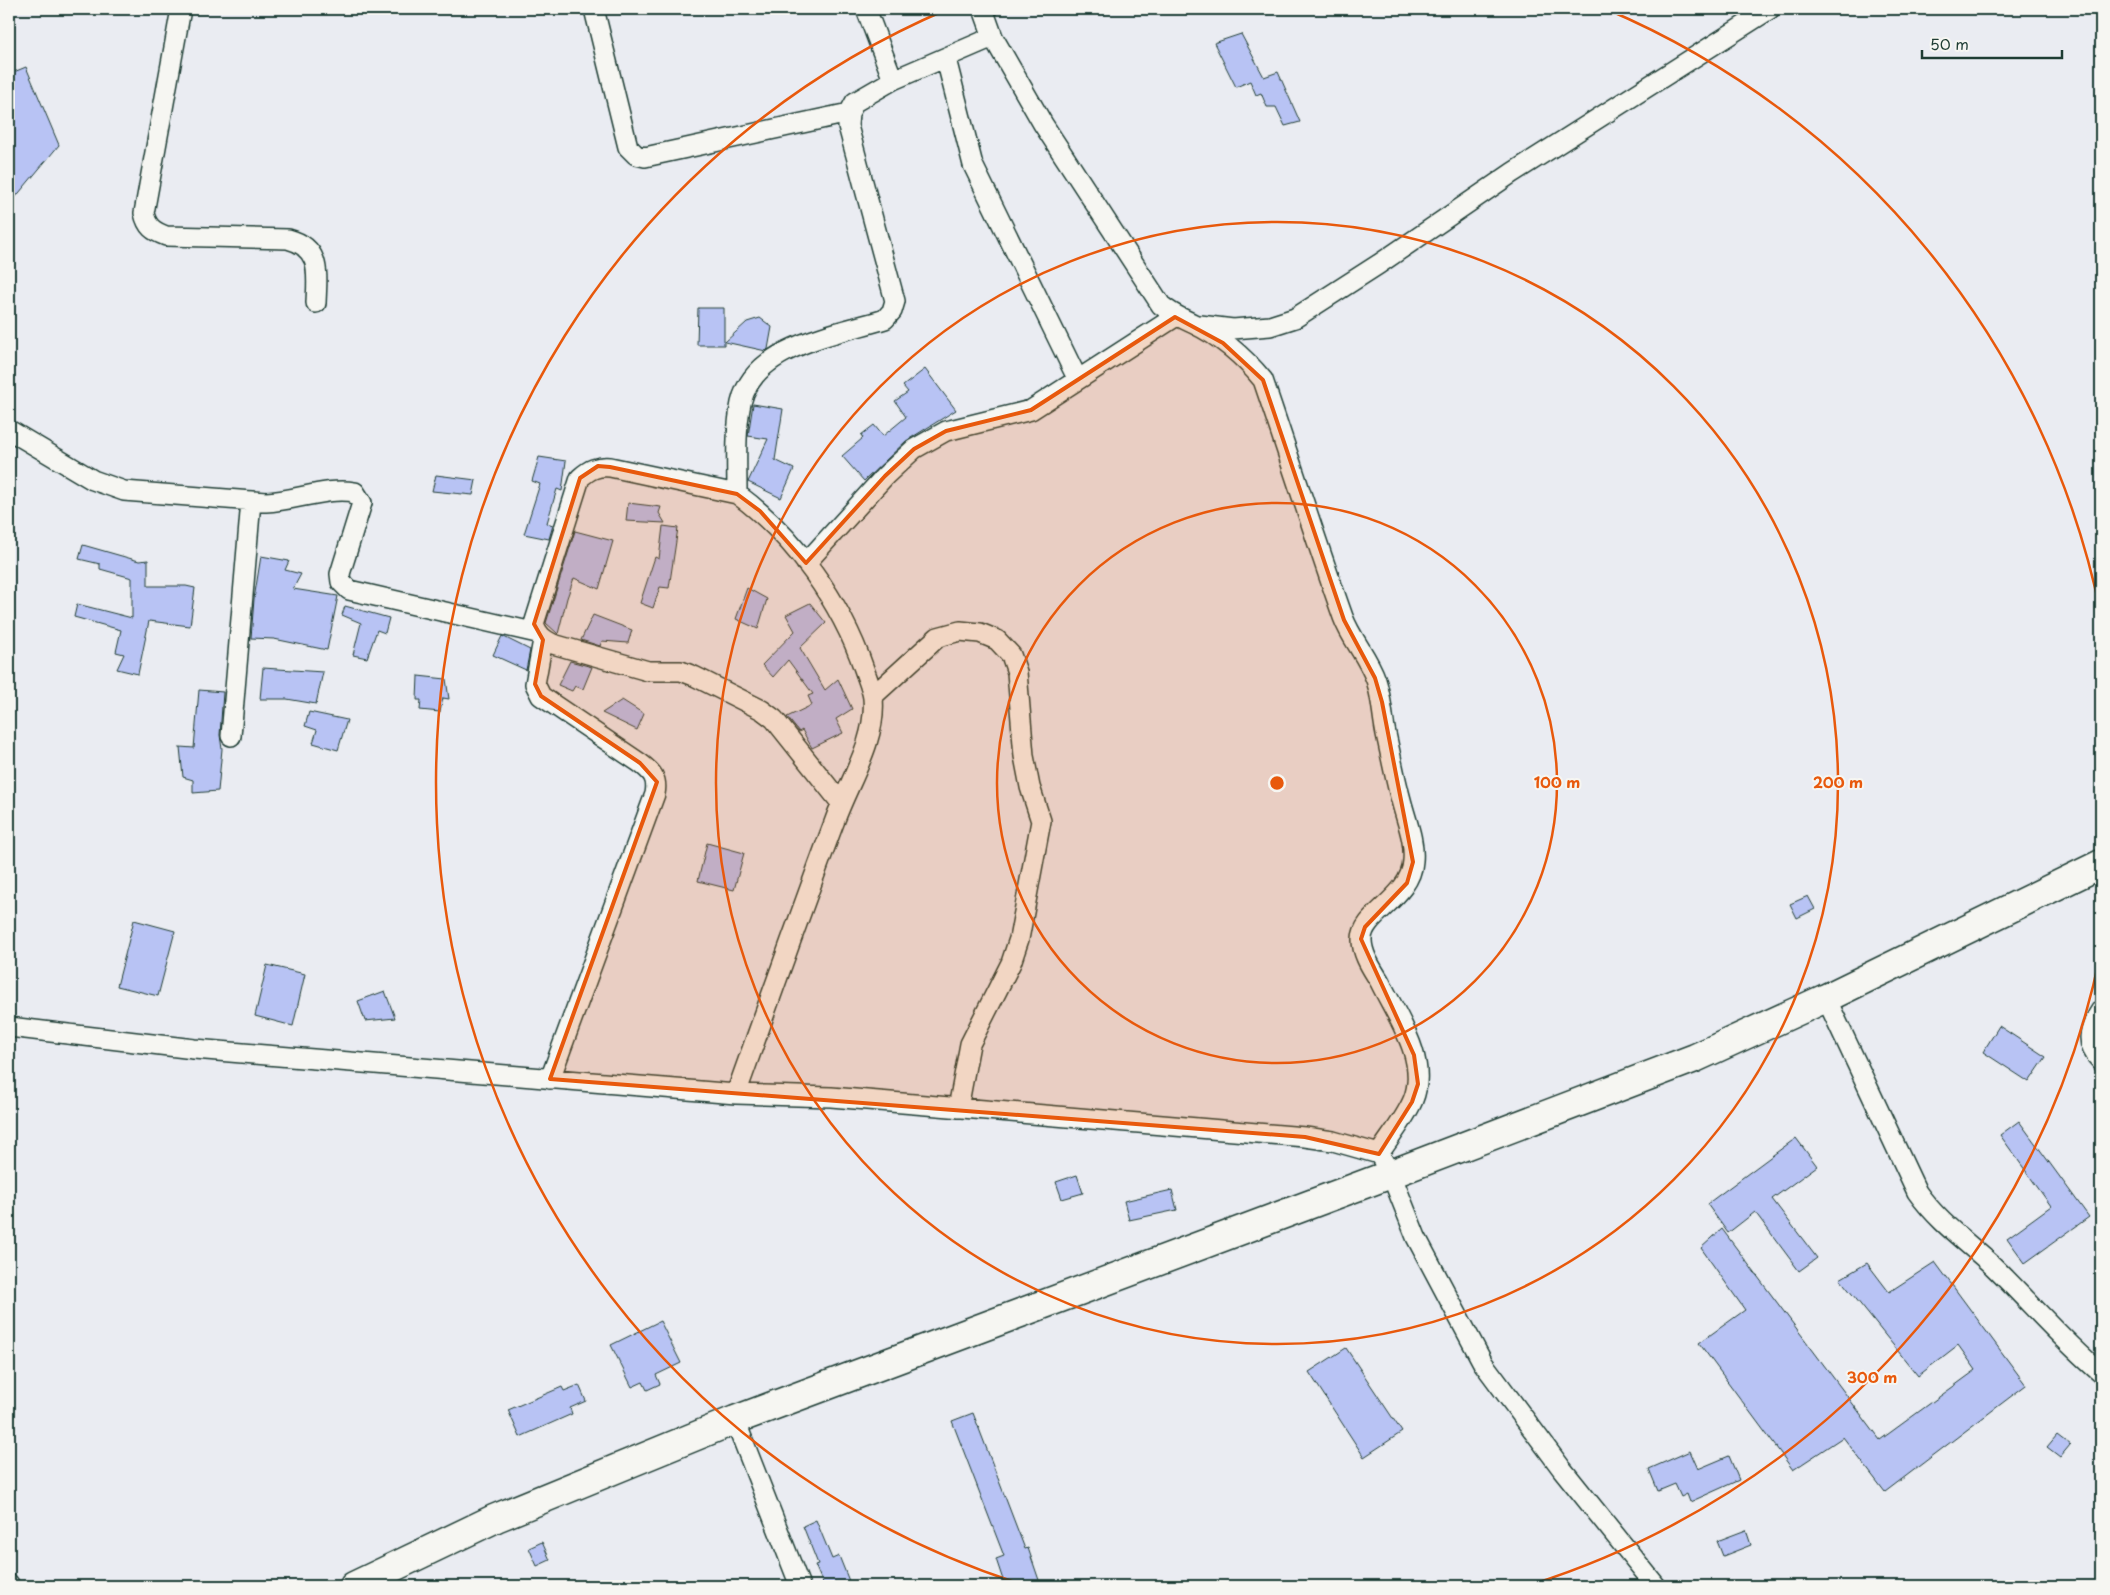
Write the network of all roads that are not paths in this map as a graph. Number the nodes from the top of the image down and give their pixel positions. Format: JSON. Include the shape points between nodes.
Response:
{"nodes":[{"id":1,"x":181,"y":9,"type":"edge"},
{"id":2,"x":594,"y":9,"type":"edge"},
{"id":3,"x":866,"y":9,"type":"edge"},
{"id":4,"x":983,"y":9,"type":"edge"},
{"id":5,"x":1770,"y":9,"type":"edge"},
{"id":6,"x":993,"y":37,"type":"junction"},
{"id":7,"x":946,"y":59,"type":"junction"},
{"id":8,"x":893,"y":80,"type":"junction"},
{"id":9,"x":849,"y":113,"type":"junction"},
{"id":10,"x":316,"y":303,"type":"dead end"},
{"id":11,"x":1175,"y":317,"type":"junction"},
{"id":12,"x":1194,"y":324,"type":"junction"},
{"id":13,"x":1077,"y":378,"type":"junction"},
{"id":14,"x":9,"y":430,"type":"edge"},
{"id":15,"x":737,"y":494,"type":"junction"},
{"id":16,"x":251,"y":501,"type":"junction"},
{"id":17,"x":806,"y":563,"type":"junction"},
{"id":18,"x":540,"y":636,"type":"junction"},
{"id":19,"x":873,"y":696,"type":"junction"},
{"id":20,"x":231,"y":736,"type":"dead end"},
{"id":21,"x":841,"y":803,"type":"junction"},
{"id":22,"x":2101,"y":864,"type":"edge"},
{"id":23,"x":1826,"y":998,"type":"junction"},
{"id":24,"x":2101,"y":1010,"type":"edge"},
{"id":25,"x":9,"y":1027,"type":"edge"},
{"id":26,"x":2101,"y":1061,"type":"edge"},
{"id":27,"x":550,"y":1078,"type":"junction"},
{"id":28,"x":736,"y":1094,"type":"junction"},
{"id":29,"x":958,"y":1108,"type":"junction"},
{"id":30,"x":1385,"y":1164,"type":"junction"},
{"id":31,"x":2101,"y":1373,"type":"edge"},
{"id":32,"x":735,"y":1420,"type":"junction"},
{"id":33,"x":354,"y":1586,"type":"edge"},
{"id":34,"x":800,"y":1586,"type":"edge"},
{"id":35,"x":1656,"y":1586,"type":"edge"}],
"edges":[{"from":1,"to":10,"type":"street","via":[[144,213],[146,222],[154,232],[166,236],[288,239],[299,242],[311,252],[317,266]]},
{"from":2,"to":9,"type":"street","via":[[628,147],[636,155],[645,157]]},
{"from":3,"to":8,"type":"street"},
{"from":4,"to":6,"type":"street"},
{"from":5,"to":12,"type":"street","via":[[1512,173],[1295,318],[1270,326],[1233,329]]},
{"from":6,"to":7,"type":"street"},
{"from":6,"to":11,"type":"street","via":[[1044,124],[1161,305]]},
{"from":7,"to":8,"type":"street"},
{"from":7,"to":13,"type":"street","via":[[974,165]]},
{"from":8,"to":9,"type":"street","via":[[855,102]]},
{"from":9,"to":15,"type":"street","via":[[848,126],[895,301],[885,319],[785,350],[751,381],[741,401]]},
{"from":11,"to":12,"type":"street"},
{"from":11,"to":13,"type":"street"},
{"from":12,"to":30,"type":"street","via":[[1249,362],[1263,380],[1344,620],[1375,678],[1382,702],[1384,726],[1412,838],[1413,862],[1406,883],[1365,927],[1361,939],[1365,954],[1408,1040],[1418,1084]]},
{"from":13,"to":17,"type":"street","via":[[1031,410],[946,431],[914,449]]},
{"from":14,"to":16,"type":"street","via":[[93,480],[124,491]]},
{"from":15,"to":17,"type":"street","via":[[760,511]]},
{"from":15,"to":18,"type":"street","via":[[610,466],[598,466],[588,471],[580,478],[534,624]]},
{"from":16,"to":18,"type":"street","via":[[282,502],[343,490],[355,492],[362,503],[340,574],[349,590]]},
{"from":16,"to":20,"type":"street"},
{"from":17,"to":19,"type":"street","via":[[857,649]]},
{"from":18,"to":21,"type":"street","via":[[648,672],[681,671],[762,710],[774,719]]},
{"from":18,"to":27,"type":"street","via":[[535,684],[541,696],[640,762],[652,772],[657,782]]},
{"from":19,"to":21,"type":"street","via":[[874,718],[869,738]]},
{"from":19,"to":29,"type":"street","via":[[938,637],[960,631],[980,632],[996,640],[1011,655],[1017,672],[1024,756],[1041,821],[1019,939],[1011,963],[970,1044]]},
{"from":21,"to":28,"type":"street"},
{"from":22,"to":23,"type":"street"},
{"from":23,"to":30,"type":"street","via":[[1694,1058]]},
{"from":23,"to":31,"type":"street","via":[[1917,1192],[1932,1213],[1992,1266],[2074,1350]]},
{"from":24,"to":26,"type":"street","via":[[2091,1025],[2090,1041]]},
{"from":25,"to":27,"type":"street","via":[[194,1049]]},
{"from":27,"to":28,"type":"street"},
{"from":28,"to":29,"type":"street"},
{"from":29,"to":30,"type":"street","via":[[1305,1137],[1333,1141]]},
{"from":30,"to":32,"type":"street"},
{"from":30,"to":35,"type":"street","via":[[1416,1237],[1483,1363],[1562,1469]]},
{"from":32,"to":33,"type":"street","via":[[496,1518]]},
{"from":32,"to":34,"type":"street"}]}
